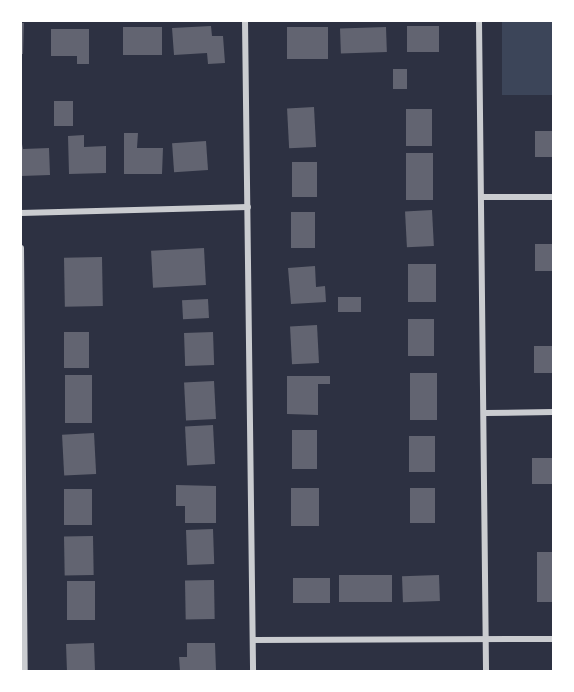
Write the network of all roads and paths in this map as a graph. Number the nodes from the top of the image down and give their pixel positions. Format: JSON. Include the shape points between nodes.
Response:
{"nodes":[{"id":1,"x":245,"y":21,"type":"edge"},
{"id":2,"x":479,"y":21,"type":"edge"},
{"id":3,"x":481,"y":197,"type":"junction"},
{"id":4,"x":553,"y":197,"type":"edge"},
{"id":5,"x":248,"y":207,"type":"junction"},
{"id":6,"x":21,"y":213,"type":"edge"},
{"id":7,"x":21,"y":248,"type":"edge"},
{"id":8,"x":553,"y":412,"type":"edge"},
{"id":9,"x":485,"y":413,"type":"junction"},
{"id":10,"x":553,"y":639,"type":"edge"},
{"id":11,"x":253,"y":640,"type":"junction"},
{"id":12,"x":486,"y":640,"type":"junction"},
{"id":13,"x":25,"y":671,"type":"edge"},
{"id":14,"x":253,"y":671,"type":"edge"},
{"id":15,"x":486,"y":671,"type":"edge"}],
"edges":[{"from":1,"to":5,"type":"street"},
{"from":2,"to":3,"type":"street"},
{"from":3,"to":4,"type":"street"},
{"from":3,"to":9,"type":"street"},
{"from":5,"to":6,"type":"street"},
{"from":5,"to":11,"type":"street"},
{"from":7,"to":13,"type":"street"},
{"from":8,"to":9,"type":"street"},
{"from":9,"to":12,"type":"street"},
{"from":10,"to":12,"type":"street"},
{"from":11,"to":12,"type":"street"},
{"from":11,"to":14,"type":"street"},
{"from":12,"to":15,"type":"street"}]}
